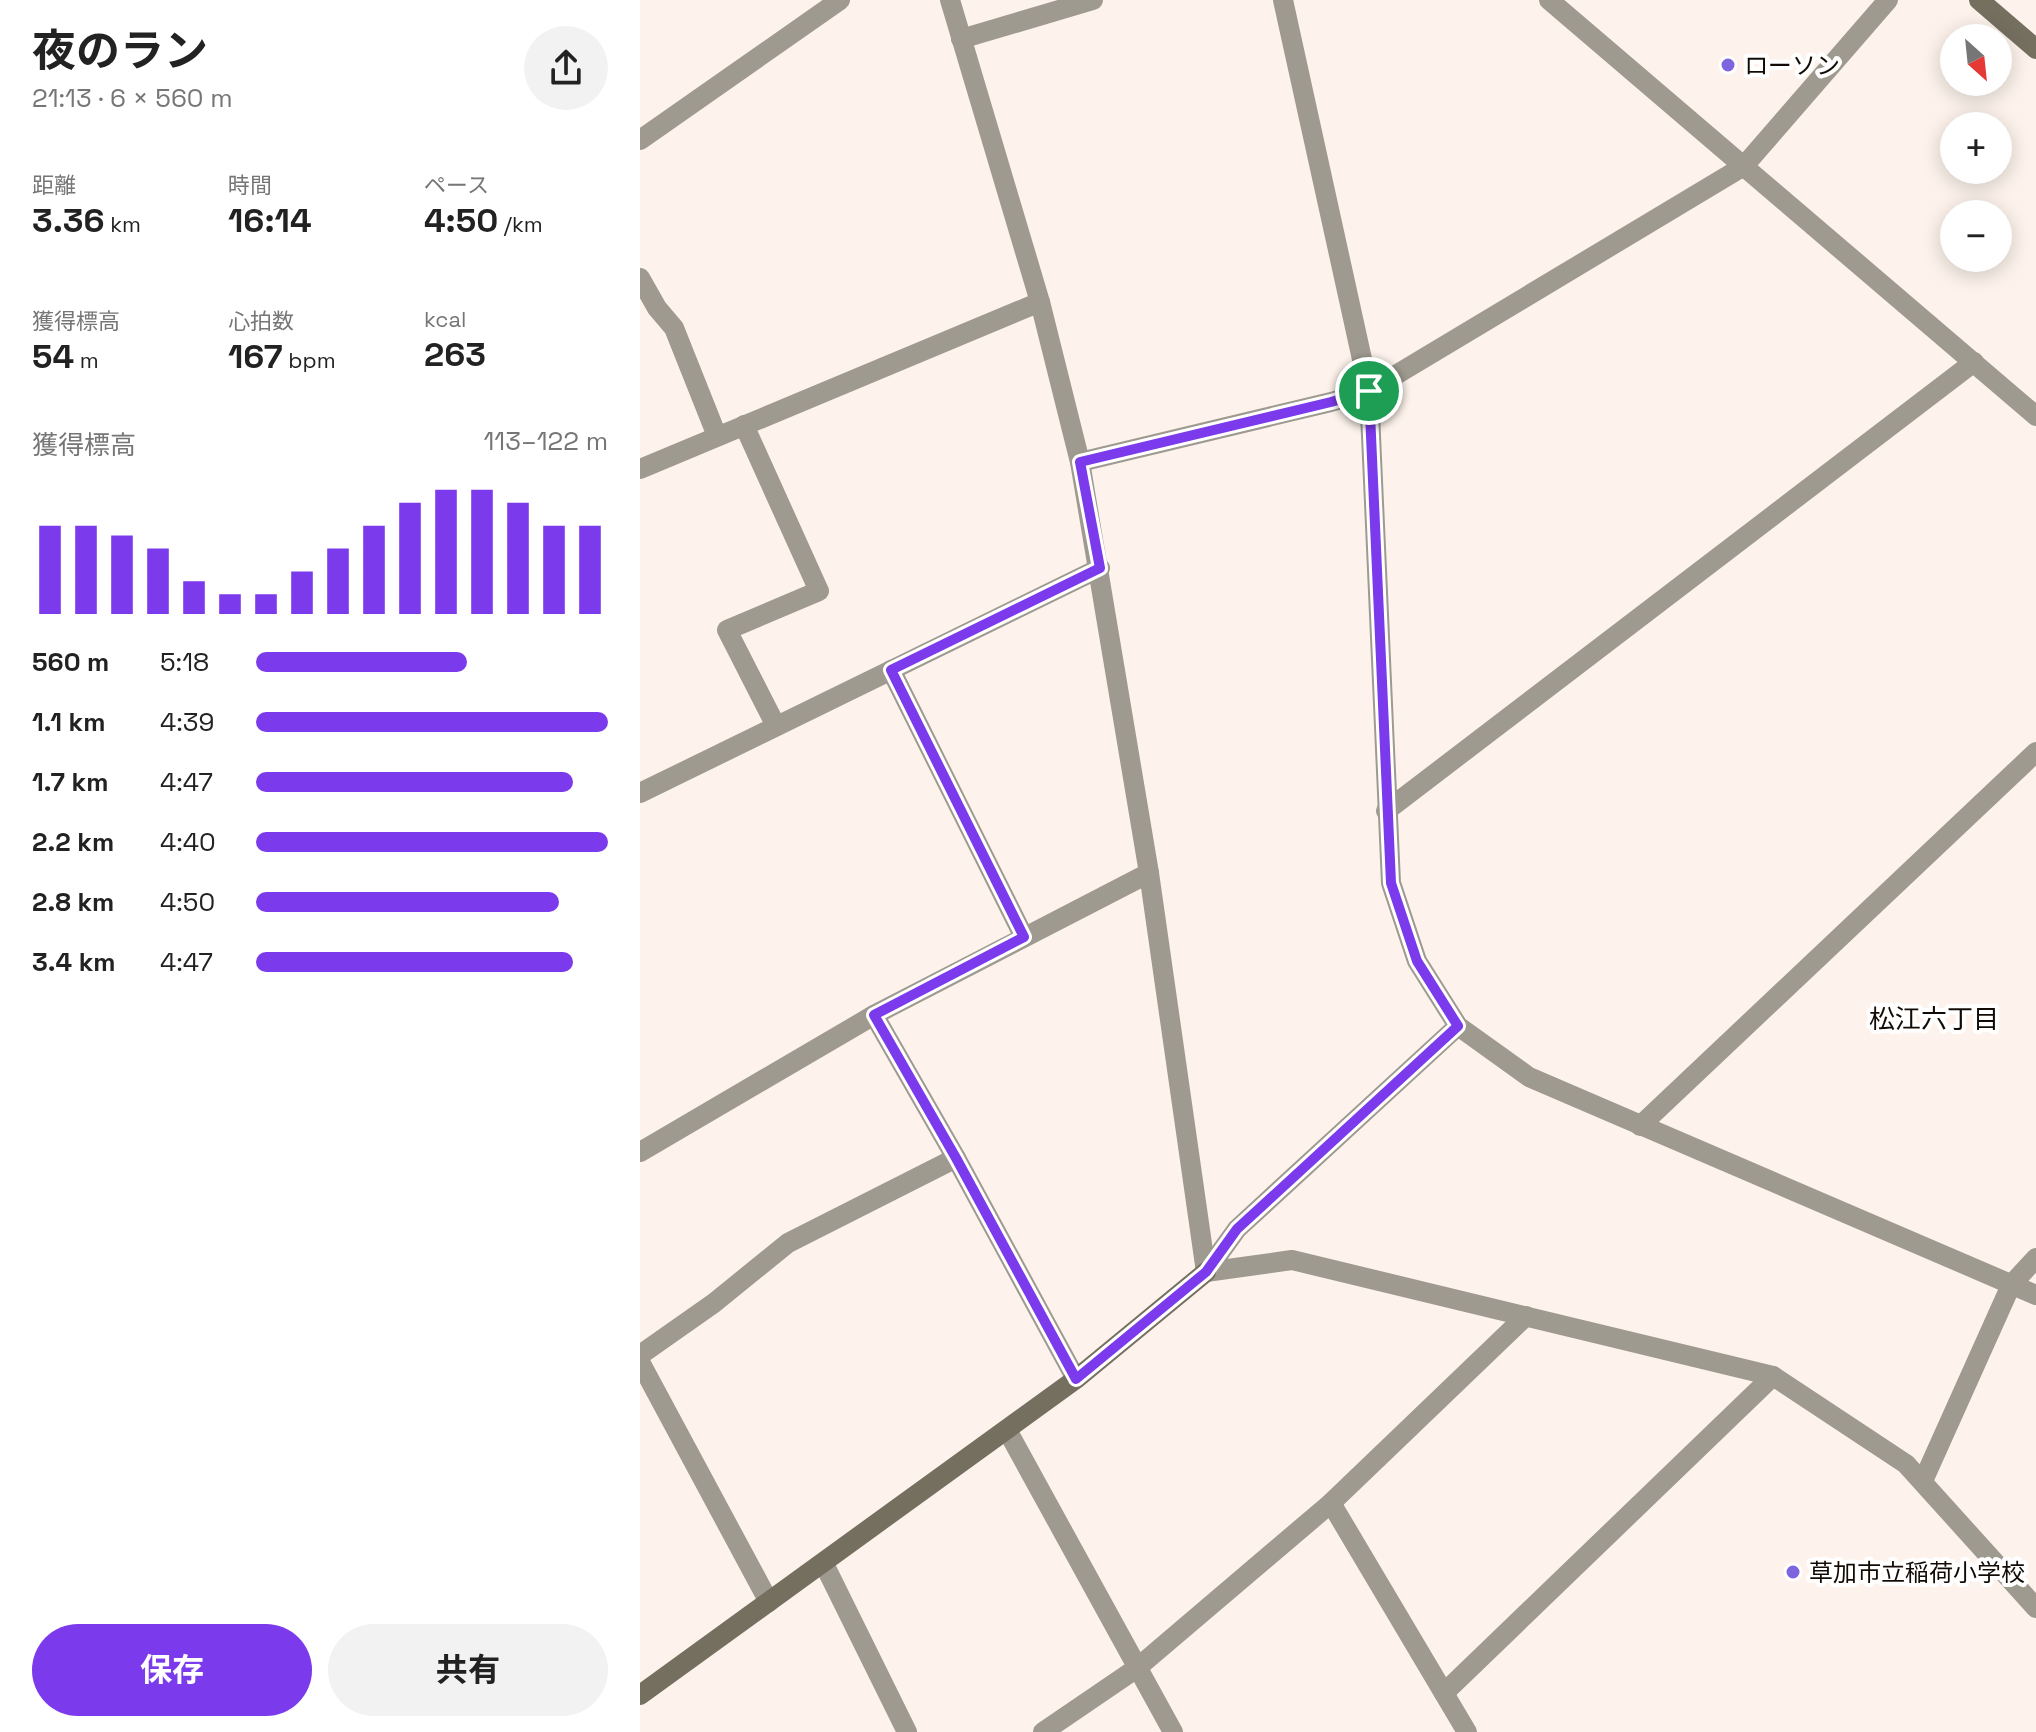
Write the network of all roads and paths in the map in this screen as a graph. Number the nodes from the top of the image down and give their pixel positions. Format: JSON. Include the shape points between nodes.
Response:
{"nodes":[{"id":1,"x":840,"y":0,"type":"edge"},
{"id":2,"x":950,"y":0,"type":"edge"},
{"id":3,"x":1093,"y":0,"type":"edge"},
{"id":4,"x":1283,"y":0,"type":"edge"},
{"id":5,"x":1549,"y":0,"type":"edge"},
{"id":6,"x":1888,"y":0,"type":"edge"},
{"id":7,"x":1979,"y":0,"type":"edge"},
{"id":8,"x":961,"y":39,"type":"junction"},
{"id":9,"x":2036,"y":49,"type":"edge"},
{"id":10,"x":640,"y":140,"type":"edge"},
{"id":11,"x":1744,"y":166,"type":"junction"},
{"id":12,"x":640,"y":278,"type":"edge"},
{"id":13,"x":1040,"y":302,"type":"junction"},
{"id":14,"x":1974,"y":362,"type":"junction"},
{"id":15,"x":1369,"y":391,"type":"junction"},
{"id":16,"x":2036,"y":416,"type":"edge"},
{"id":17,"x":744,"y":425,"type":"junction"},
{"id":18,"x":717,"y":436,"type":"junction"},
{"id":19,"x":1080,"y":462,"type":"junction"},
{"id":20,"x":640,"y":469,"type":"edge"},
{"id":21,"x":1100,"y":568,"type":"junction"},
{"id":22,"x":891,"y":670,"type":"junction"},
{"id":23,"x":776,"y":726,"type":"junction"},
{"id":24,"x":2036,"y":752,"type":"edge"},
{"id":25,"x":640,"y":793,"type":"edge"},
{"id":26,"x":1386,"y":811,"type":"junction"},
{"id":27,"x":1149,"y":873,"type":"junction"},
{"id":28,"x":1024,"y":937,"type":"junction"},
{"id":29,"x":874,"y":1015,"type":"junction"},
{"id":30,"x":1458,"y":1026,"type":"junction"},
{"id":31,"x":1640,"y":1126,"type":"junction"},
{"id":32,"x":640,"y":1152,"type":"edge"},
{"id":33,"x":956,"y":1158,"type":"junction"},
{"id":34,"x":2036,"y":1258,"type":"edge"},
{"id":35,"x":1206,"y":1272,"type":"junction"},
{"id":36,"x":2011,"y":1285,"type":"junction"},
{"id":37,"x":2036,"y":1295,"type":"edge"},
{"id":38,"x":1526,"y":1316,"type":"junction"},
{"id":39,"x":640,"y":1355,"type":"edge"},
{"id":40,"x":640,"y":1362,"type":"edge"},
{"id":41,"x":1773,"y":1376,"type":"junction"},
{"id":42,"x":1076,"y":1379,"type":"junction"},
{"id":43,"x":1007,"y":1430,"type":"junction"},
{"id":44,"x":1923,"y":1481,"type":"junction"},
{"id":45,"x":1331,"y":1503,"type":"junction"},
{"id":46,"x":824,"y":1564,"type":"junction"},
{"id":47,"x":769,"y":1602,"type":"junction"},
{"id":48,"x":2036,"y":1608,"type":"edge"},
{"id":49,"x":1137,"y":1668,"type":"junction"},
{"id":50,"x":1444,"y":1693,"type":"junction"},
{"id":51,"x":640,"y":1695,"type":"edge"},
{"id":52,"x":907,"y":1732,"type":"edge"},
{"id":53,"x":1043,"y":1732,"type":"edge"},
{"id":54,"x":1173,"y":1732,"type":"edge"},
{"id":55,"x":1467,"y":1732,"type":"edge"}],
"edges":[{"from":1,"to":10,"type":"street"},
{"from":2,"to":8,"type":"street"},
{"from":3,"to":8,"type":"street"},
{"from":4,"to":15,"type":"street"},
{"from":5,"to":11,"type":"street"},
{"from":6,"to":11,"type":"street"},
{"from":7,"to":9,"type":"street"},
{"from":8,"to":13,"type":"street"},
{"from":11,"to":14,"type":"street"},
{"from":11,"to":15,"type":"street"},
{"from":12,"to":18,"type":"street","via":[[674,328]]},
{"from":13,"to":17,"type":"street"},
{"from":13,"to":19,"type":"street"},
{"from":14,"to":16,"type":"street"},
{"from":14,"to":26,"type":"street"},
{"from":15,"to":19,"type":"street"},
{"from":15,"to":26,"type":"street"},
{"from":17,"to":18,"type":"street"},
{"from":17,"to":23,"type":"street","via":[[819,591],[727,630]]},
{"from":18,"to":20,"type":"street"},
{"from":19,"to":21,"type":"street"},
{"from":21,"to":22,"type":"street"},
{"from":21,"to":27,"type":"street"},
{"from":22,"to":23,"type":"street"},
{"from":22,"to":28,"type":"street"},
{"from":23,"to":25,"type":"street"},
{"from":24,"to":31,"type":"street"},
{"from":26,"to":30,"type":"street","via":[[1391,883],[1417,961]]},
{"from":27,"to":28,"type":"street"},
{"from":27,"to":35,"type":"street"},
{"from":28,"to":29,"type":"street"},
{"from":29,"to":32,"type":"street"},
{"from":29,"to":33,"type":"street"},
{"from":30,"to":31,"type":"street","via":[[1529,1077]]},
{"from":30,"to":35,"type":"street","via":[[1237,1229]]},
{"from":31,"to":36,"type":"street"},
{"from":33,"to":39,"type":"street","via":[[788,1243]]},
{"from":33,"to":42,"type":"street"},
{"from":34,"to":36,"type":"street"},
{"from":35,"to":38,"type":"street","via":[[1292,1260]]},
{"from":35,"to":42,"type":"street"},
{"from":36,"to":37,"type":"street"},
{"from":36,"to":44,"type":"street"},
{"from":38,"to":41,"type":"street"},
{"from":38,"to":45,"type":"street"},
{"from":40,"to":47,"type":"street"},
{"from":41,"to":44,"type":"street","via":[[1906,1464]]},
{"from":41,"to":50,"type":"street"},
{"from":42,"to":43,"type":"street"},
{"from":43,"to":46,"type":"street"},
{"from":43,"to":49,"type":"street"},
{"from":44,"to":48,"type":"street"},
{"from":45,"to":49,"type":"street"},
{"from":45,"to":50,"type":"street"},
{"from":46,"to":47,"type":"street"},
{"from":46,"to":52,"type":"street"},
{"from":47,"to":51,"type":"street"},
{"from":49,"to":53,"type":"street"},
{"from":49,"to":54,"type":"street"},
{"from":50,"to":55,"type":"street"}]}
